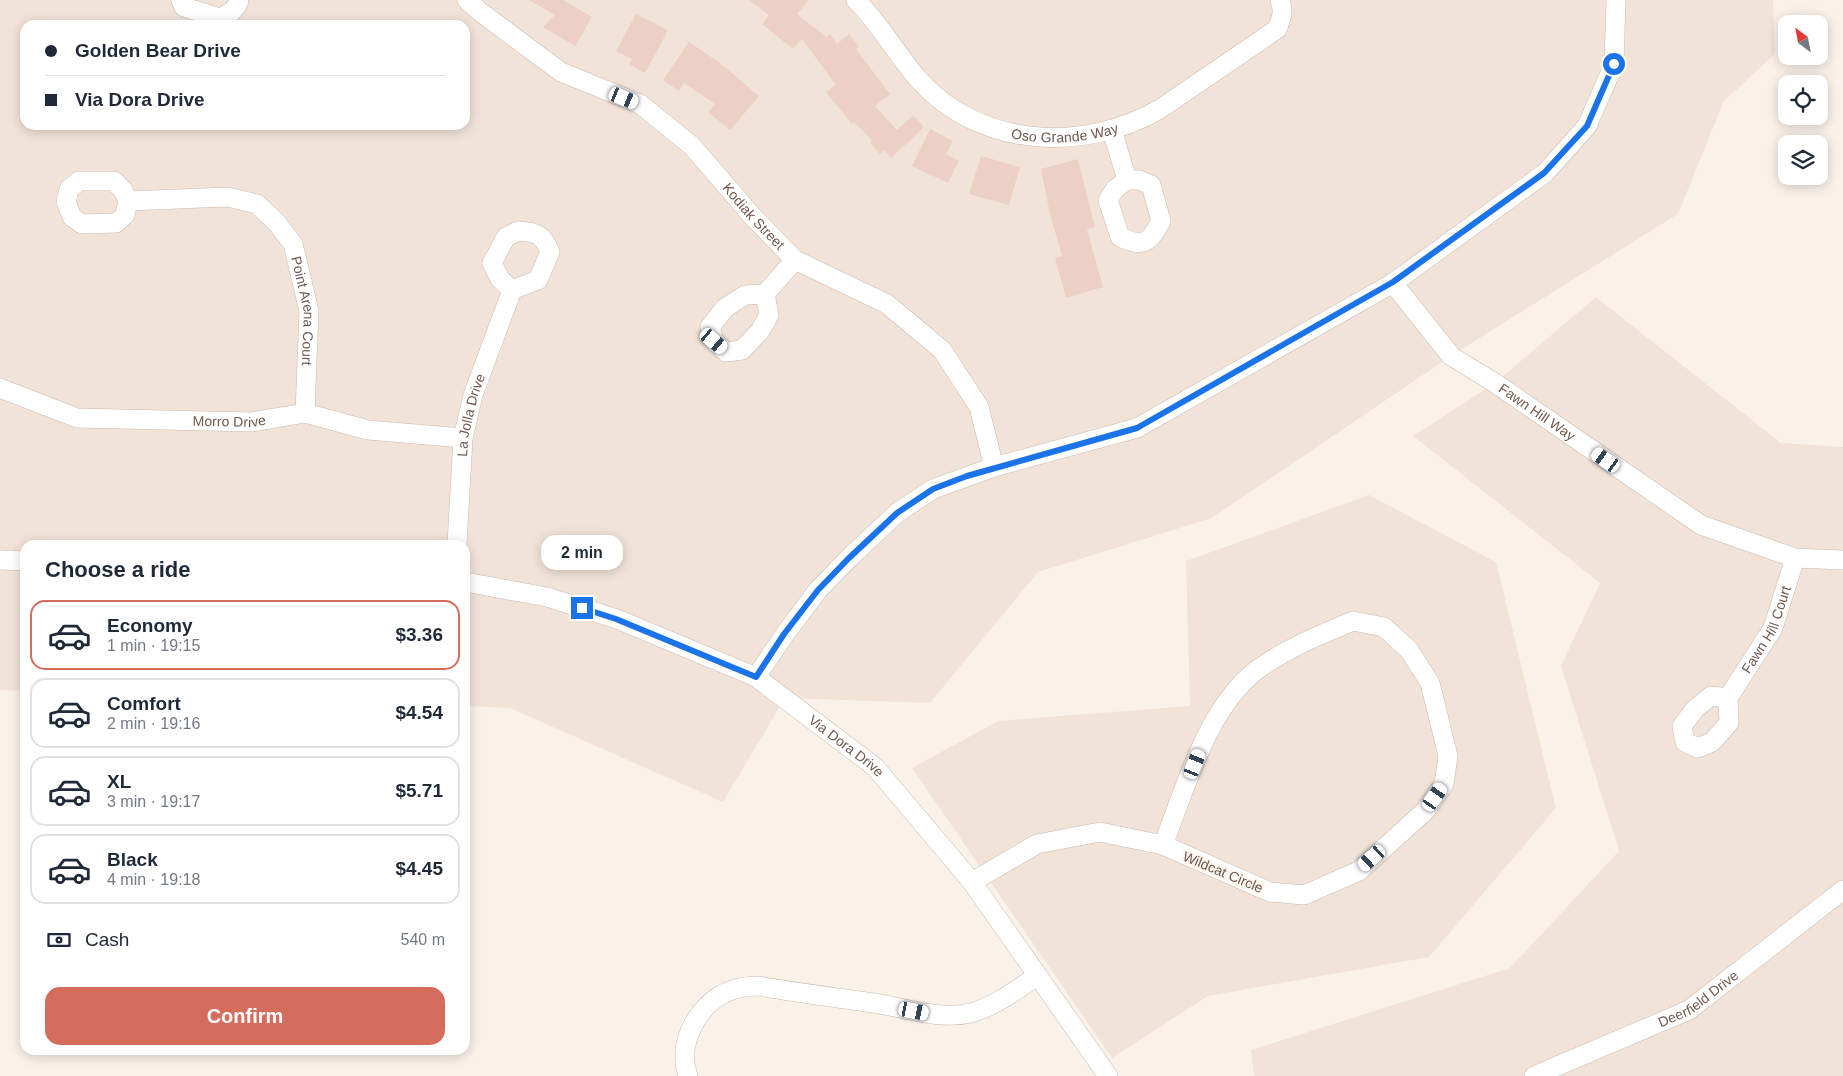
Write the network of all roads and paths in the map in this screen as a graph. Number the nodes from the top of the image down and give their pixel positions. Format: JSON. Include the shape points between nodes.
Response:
{"nodes":[{"id":1,"x":181,"y":0,"type":"edge"},
{"id":2,"x":239,"y":0,"type":"edge"},
{"id":3,"x":856,"y":0,"type":"edge"},
{"id":4,"x":1616,"y":0,"type":"edge"},
{"id":5,"x":478,"y":4,"type":"edge"},
{"id":6,"x":1281,"y":4,"type":"edge"},
{"id":7,"x":1112,"y":130,"type":"junction"},
{"id":8,"x":1127,"y":180,"type":"dead end"},
{"id":9,"x":128,"y":201,"type":"dead end"},
{"id":10,"x":795,"y":260,"type":"junction"},
{"id":11,"x":1393,"y":282,"type":"junction"},
{"id":12,"x":512,"y":290,"type":"dead end"},
{"id":13,"x":764,"y":294,"type":"dead end"},
{"id":14,"x":0,"y":388,"type":"edge"},
{"id":15,"x":304,"y":413,"type":"junction"},
{"id":16,"x":462,"y":438,"type":"junction"},
{"id":17,"x":994,"y":467,"type":"junction"},
{"id":18,"x":457,"y":540,"type":"edge"},
{"id":19,"x":1795,"y":558,"type":"junction"},
{"id":20,"x":0,"y":560,"type":"edge"},
{"id":21,"x":1843,"y":560,"type":"edge"},
{"id":22,"x":20,"y":561,"type":"edge"},
{"id":23,"x":470,"y":583,"type":"edge"},
{"id":24,"x":756,"y":677,"type":"junction"},
{"id":25,"x":1728,"y":698,"type":"dead end"},
{"id":26,"x":1163,"y":846,"type":"junction"},
{"id":27,"x":972,"y":882,"type":"junction"},
{"id":28,"x":1843,"y":890,"type":"edge"},
{"id":29,"x":1037,"y":976,"type":"junction"},
{"id":30,"x":688,"y":1076,"type":"edge"},
{"id":31,"x":1108,"y":1076,"type":"edge"},
{"id":32,"x":1534,"y":1076,"type":"edge"}],
"edges":[{"from":1,"to":2,"type":"street","via":[[184,7],[220,18],[232,12]]},
{"from":3,"to":7,"type":"street","name":"Oso Grande Way","via":[[920,80],[940,100],[964,115],[1014,135],[1051,138],[1087,136]]},
{"from":4,"to":11,"type":"street","via":[[1614,64],[1587,126],[1544,173]]},
{"from":5,"to":10,"type":"street","name":"Kodiak Street","via":[[561,72],[640,104],[692,146]]},
{"from":6,"to":7,"type":"street","name":"Oso Grande Way","via":[[1282,16],[1277,29],[1160,110]]},
{"from":7,"to":8,"type":"street"},
{"from":9,"to":15,"type":"street","name":"Point Arena Court","via":[[228,197],[257,204],[277,223],[292,244],[310,311]]},
{"from":10,"to":13,"type":"street"},
{"from":10,"to":17,"type":"street","name":"Kodiak Street","via":[[887,304],[942,350],[979,407]]},
{"from":11,"to":17,"type":"street","via":[[1137,428]]},
{"from":11,"to":19,"type":"street","name":"Fawn Hill Way","via":[[1451,356],[1701,525]]},
{"from":12,"to":16,"type":"street","name":"La Jolla Drive"},
{"from":14,"to":15,"type":"street","name":"Morro Drive","via":[[76,418],[251,422]]},
{"from":15,"to":16,"type":"street","name":"Morro Drive","via":[[368,430]]},
{"from":16,"to":18,"type":"street","name":"La Jolla Drive"},
{"from":17,"to":24,"type":"street","via":[[933,489],[897,513],[818,590]]},
{"from":19,"to":21,"type":"street","name":"Fawn Hill Way"},
{"from":19,"to":25,"type":"street","name":"Fawn Hill Court","via":[[1772,628]]},
{"from":20,"to":22,"type":"street"},
{"from":23,"to":24,"type":"street","name":"Via Dora Drive","via":[[547,597],[616,619]]},
{"from":24,"to":27,"type":"street","name":"Via Dora Drive","via":[[875,766]]},
{"from":26,"to":26,"type":"street","name":"Wildcat Circle","via":[[1270,892],[1304,894],[1358,871],[1426,810],[1444,784],[1448,756],[1430,683],[1409,650],[1384,627],[1353,621],[1304,641],[1262,666],[1232,692],[1213,722]]},
{"from":26,"to":27,"type":"street","name":"Wildcat Circle","via":[[1100,832],[1037,844]]},
{"from":27,"to":29,"type":"street","name":"Via Dora Drive"},
{"from":28,"to":32,"type":"street","name":"Deerfield Drive","via":[[1689,1010]]},
{"from":29,"to":30,"type":"street","via":[[990,1006],[956,1015],[931,1014],[759,986],[730,990],[702,1011],[691,1029],[684,1048]]},
{"from":29,"to":31,"type":"street","name":"Via Dora Drive"}]}
